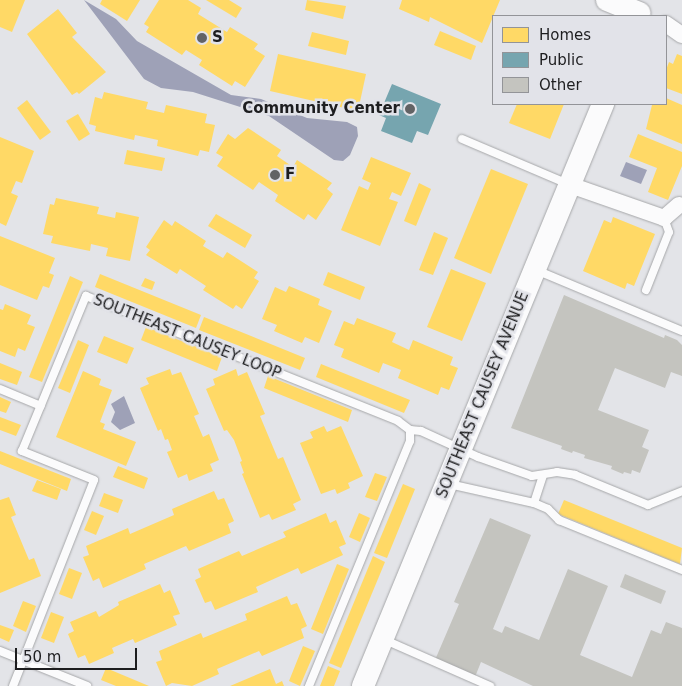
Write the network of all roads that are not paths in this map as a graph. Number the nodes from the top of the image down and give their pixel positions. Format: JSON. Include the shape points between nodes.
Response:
{"nodes":[{"id":1,"x":607,"y":0,"type":"edge"},
{"id":2,"x":642,"y":12,"type":"edge"},
{"id":3,"x":603,"y":105,"type":"edge"},
{"id":4,"x":462,"y":139,"type":"dead end"},
{"id":5,"x":570,"y":185,"type":"junction"},
{"id":6,"x":681,"y":203,"type":"edge"},
{"id":7,"x":664,"y":218,"type":"junction"},
{"id":8,"x":535,"y":270,"type":"junction"},
{"id":9,"x":646,"y":290,"type":"dead end"},
{"id":10,"x":682,"y":331,"type":"edge"},
{"id":11,"x":0,"y":389,"type":"edge"},
{"id":12,"x":41,"y":406,"type":"junction"},
{"id":13,"x":410,"y":430,"type":"junction"},
{"id":14,"x":462,"y":448,"type":"junction"},
{"id":15,"x":543,"y":475,"type":"junction"},
{"id":16,"x":447,"y":484,"type":"junction"},
{"id":17,"x":682,"y":491,"type":"edge"},
{"id":18,"x":534,"y":503,"type":"junction"},
{"id":19,"x":682,"y":570,"type":"edge"},
{"id":20,"x":383,"y":639,"type":"junction"},
{"id":21,"x":0,"y":651,"type":"edge"},
{"id":22,"x":23,"y":661,"type":"junction"},
{"id":23,"x":13,"y":686,"type":"edge"},
{"id":24,"x":86,"y":686,"type":"edge"},
{"id":25,"x":309,"y":686,"type":"edge"},
{"id":26,"x":363,"y":686,"type":"edge"},
{"id":27,"x":490,"y":686,"type":"edge"}],
"edges":[{"from":1,"to":2,"type":"street"},
{"from":3,"to":5,"type":"street","name":"SOUTHEAST CAUSEY AVENUE"},
{"from":4,"to":5,"type":"lane"},
{"from":5,"to":7,"type":"street"},
{"from":5,"to":8,"type":"street","name":"SOUTHEAST CAUSEY AVENUE"},
{"from":6,"to":7,"type":"street"},
{"from":7,"to":9,"type":"lane","via":[[669,232]]},
{"from":8,"to":10,"type":"lane"},
{"from":8,"to":14,"type":"street","name":"SOUTHEAST CAUSEY AVENUE"},
{"from":11,"to":12,"type":"lane"},
{"from":12,"to":13,"type":"lane","name":"SOUTHEAST CAUSEY LOOP","via":[[86,296],[398,421]]},
{"from":12,"to":22,"type":"lane","name":"SOUTHEAST CAUSEY LOOP","via":[[22,451],[94,480]]},
{"from":13,"to":14,"type":"lane","via":[[421,431]]},
{"from":13,"to":25,"type":"lane","via":[[410,441]]},
{"from":14,"to":15,"type":"lane","via":[[532,476]]},
{"from":14,"to":16,"type":"street","name":"SOUTHEAST CAUSEY AVENUE"},
{"from":15,"to":17,"type":"lane","via":[[557,472],[575,475],[648,505]]},
{"from":15,"to":18,"type":"lane"},
{"from":16,"to":18,"type":"lane"},
{"from":16,"to":20,"type":"street","name":"SOUTHEAST CAUSEY AVENUE"},
{"from":18,"to":19,"type":"lane","via":[[548,509],[559,520]]},
{"from":20,"to":26,"type":"street","name":"SOUTHEAST CAUSEY AVENUE"},
{"from":20,"to":27,"type":"lane"},
{"from":21,"to":22,"type":"lane"},
{"from":22,"to":23,"type":"lane","name":"SOUTHEAST CAUSEY LOOP"},
{"from":22,"to":24,"type":"lane"}]}
